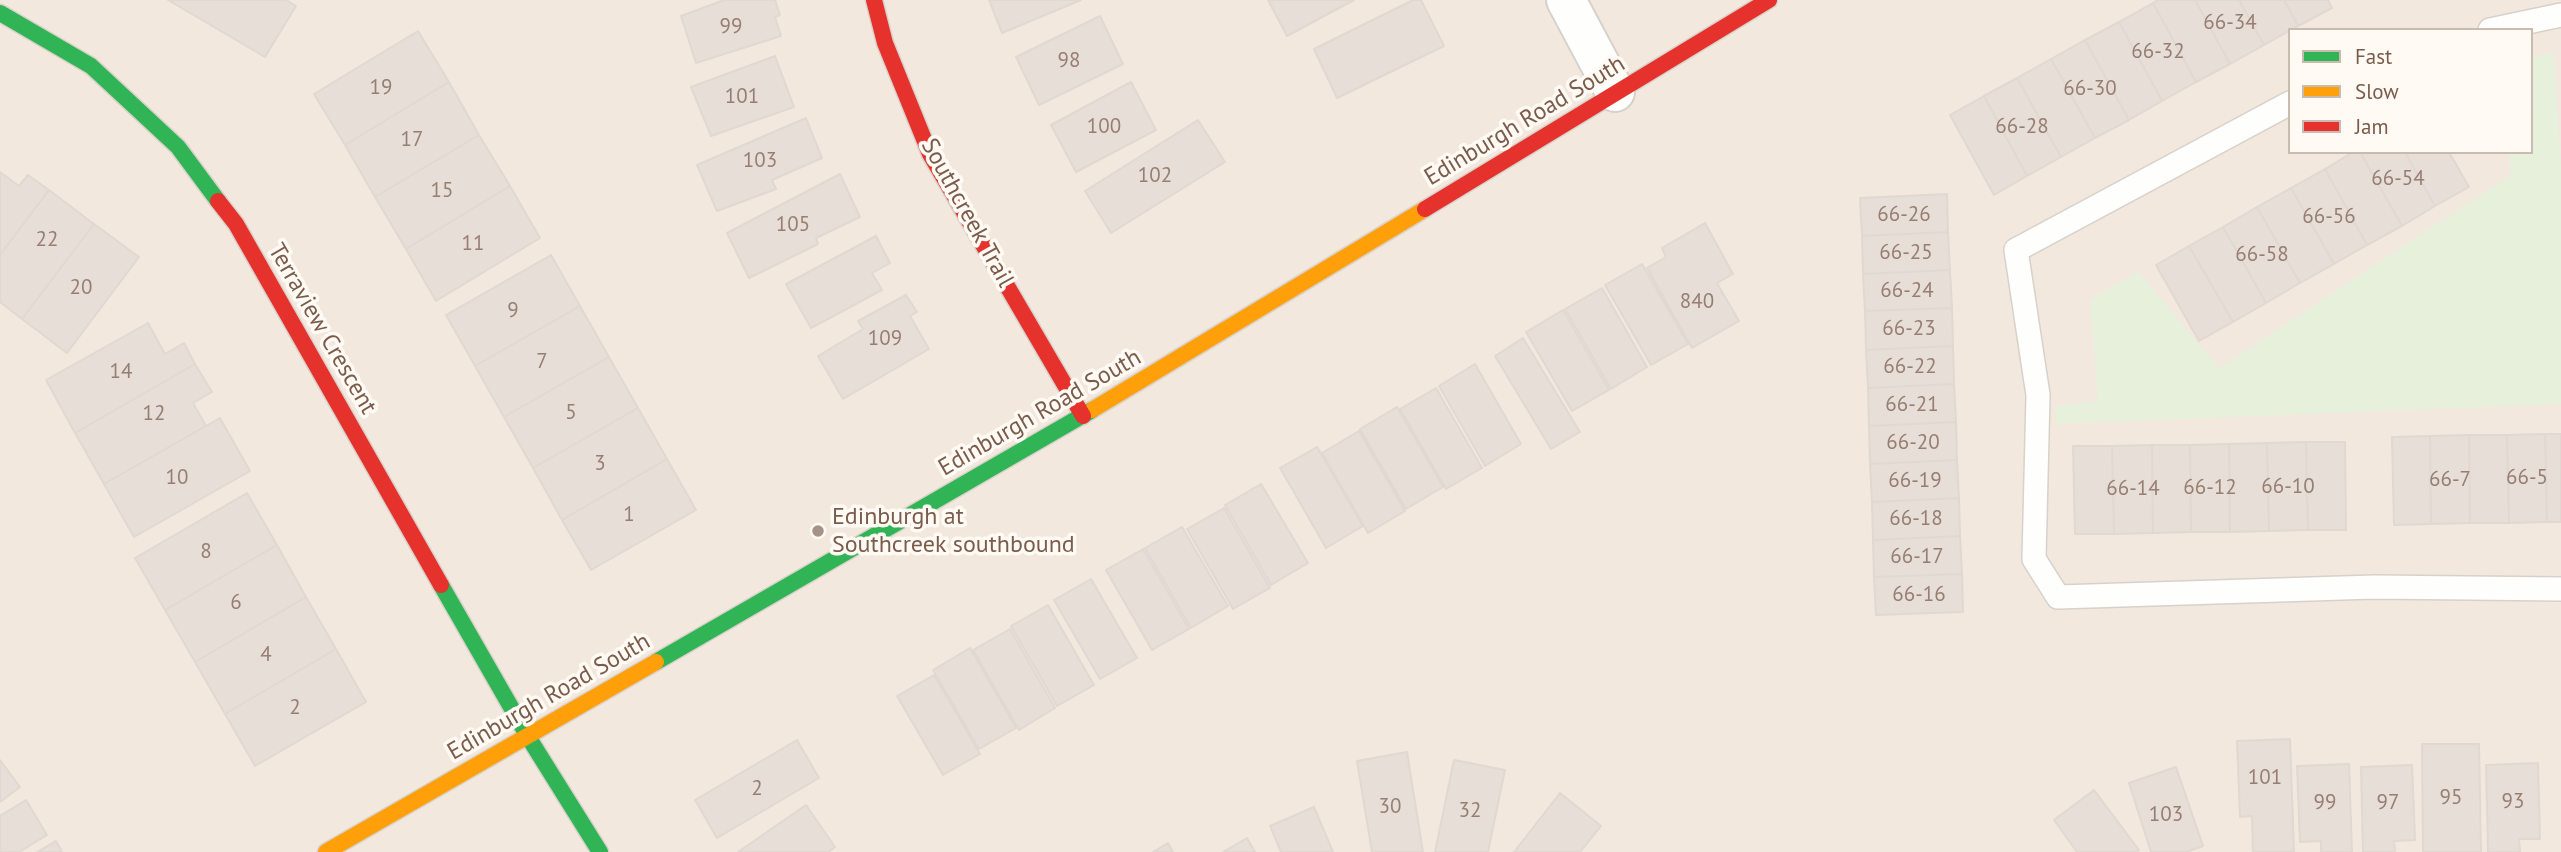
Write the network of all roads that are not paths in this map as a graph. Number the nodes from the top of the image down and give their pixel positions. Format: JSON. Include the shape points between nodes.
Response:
{"nodes":[{"id":1,"x":874,"y":0,"type":"edge"},
{"id":2,"x":1566,"y":0,"type":"edge"},
{"id":3,"x":1769,"y":0,"type":"edge"},
{"id":4,"x":6,"y":9,"type":"edge"},
{"id":5,"x":2561,"y":15,"type":"edge"},
{"id":6,"x":2499,"y":28,"type":"edge"},
{"id":7,"x":1615,"y":92,"type":"junction"},
{"id":8,"x":2288,"y":104,"type":"edge"},
{"id":9,"x":1083,"y":416,"type":"junction"},
{"id":10,"x":2561,"y":589,"type":"edge"},
{"id":11,"x":527,"y":736,"type":"junction"},
{"id":12,"x":326,"y":852,"type":"edge"},
{"id":13,"x":600,"y":852,"type":"edge"}],
"edges":[{"from":1,"to":9,"type":"main road","name":"Southcreek Trail","via":[[885,43],[930,154]]},
{"from":2,"to":7,"type":"street"},
{"from":3,"to":7,"type":"main road","name":"Edinburgh Road South"},
{"from":4,"to":11,"type":"main road","name":"Terraview Crescent","via":[[91,66],[178,147],[236,224]]},
{"from":5,"to":6,"type":"lane"},
{"from":7,"to":9,"type":"main road","name":"Edinburgh Road South"},
{"from":8,"to":10,"type":"lane","via":[[2016,250],[2038,395],[2034,559],[2058,597],[2374,587]]},
{"from":9,"to":11,"type":"main road","name":"Edinburgh Road South"},
{"from":11,"to":12,"type":"main road","name":"Edinburgh Road South"},
{"from":11,"to":13,"type":"main road","name":"Terraview Crescent"}]}
